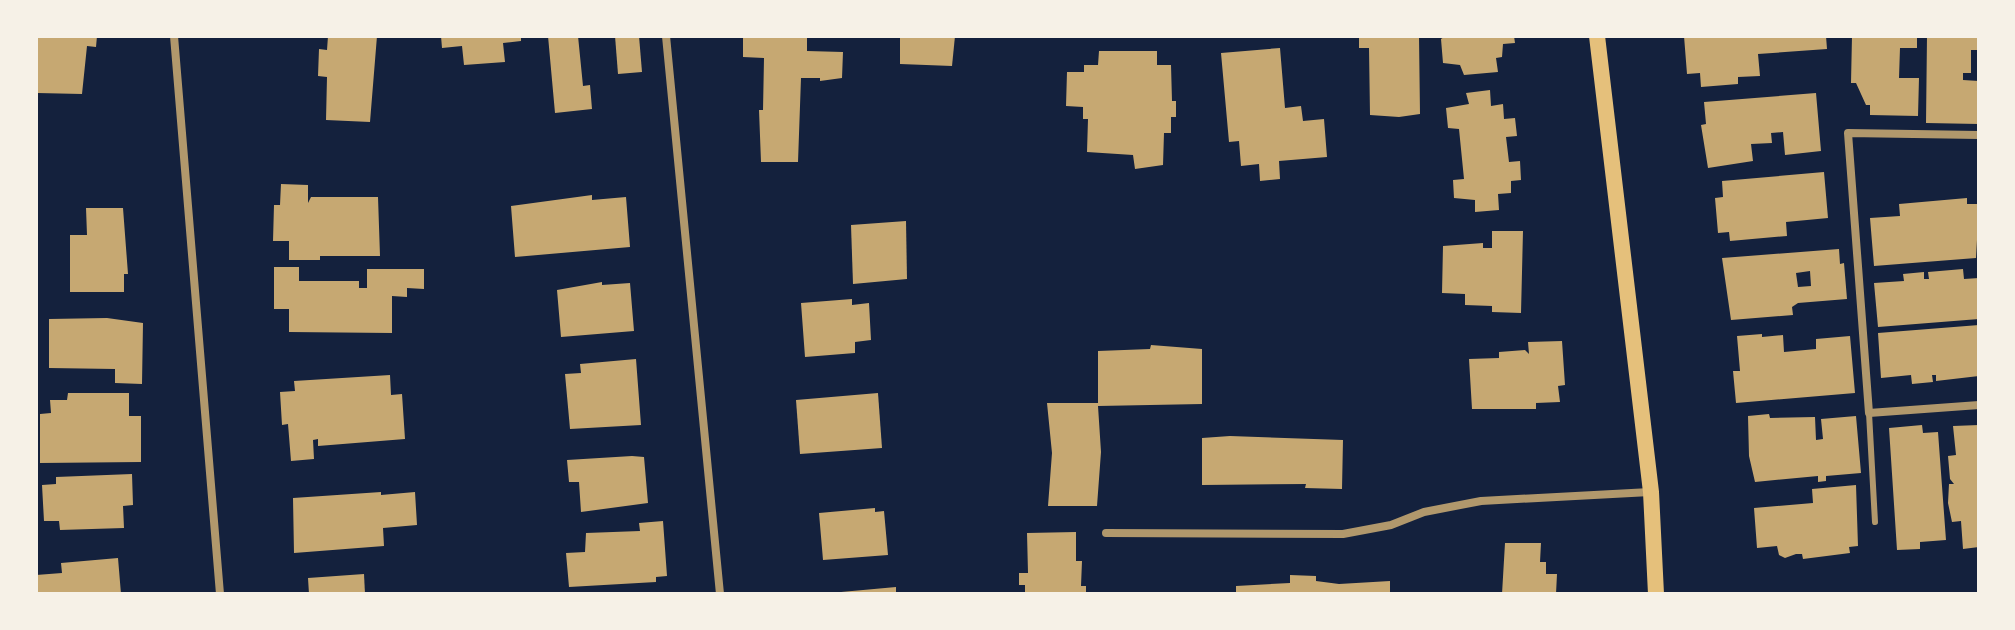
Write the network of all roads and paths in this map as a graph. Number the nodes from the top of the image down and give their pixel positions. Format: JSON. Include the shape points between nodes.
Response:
{"nodes":[{"id":1,"x":174,"y":36,"type":"edge"},
{"id":2,"x":666,"y":36,"type":"edge"},
{"id":3,"x":1597,"y":36,"type":"edge"},
{"id":4,"x":1979,"y":135,"type":"edge"},
{"id":5,"x":1979,"y":405,"type":"edge"},
{"id":6,"x":1869,"y":413,"type":"junction"},
{"id":7,"x":1651,"y":492,"type":"junction"},
{"id":8,"x":1875,"y":522,"type":"dead end"},
{"id":9,"x":1106,"y":533,"type":"dead end"},
{"id":10,"x":220,"y":594,"type":"edge"},
{"id":11,"x":720,"y":594,"type":"edge"},
{"id":12,"x":1656,"y":594,"type":"edge"}],
"edges":[{"from":1,"to":10,"type":"street"},
{"from":2,"to":11,"type":"street"},
{"from":3,"to":7,"type":"main road"},
{"from":4,"to":6,"type":"street","via":[[1848,133]]},
{"from":5,"to":6,"type":"street"},
{"from":6,"to":8,"type":"lane"},
{"from":7,"to":9,"type":"street","via":[[1481,501],[1343,534]]},
{"from":7,"to":12,"type":"main road"}]}
